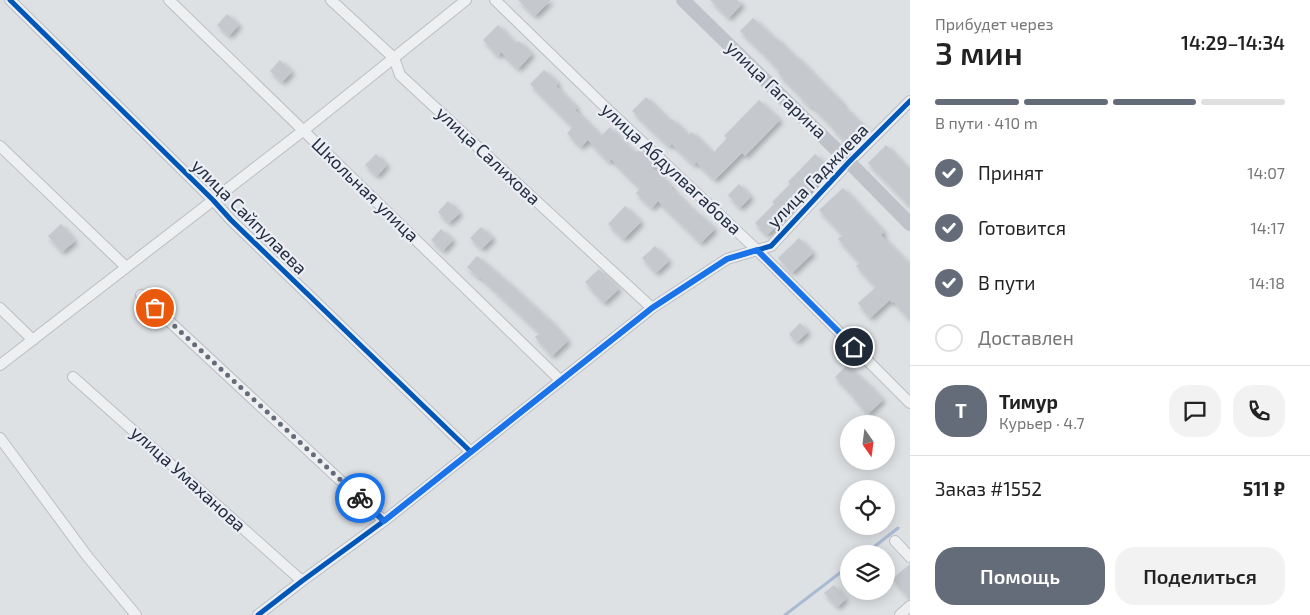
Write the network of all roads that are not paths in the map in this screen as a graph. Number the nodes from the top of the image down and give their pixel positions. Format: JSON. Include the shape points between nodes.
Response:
{"nodes":[{"id":1,"x":10,"y":0,"type":"edge"},
{"id":2,"x":169,"y":0,"type":"edge"},
{"id":3,"x":331,"y":0,"type":"edge"},
{"id":4,"x":466,"y":0,"type":"edge"},
{"id":5,"x":495,"y":0,"type":"edge"},
{"id":6,"x":683,"y":0,"type":"edge"},
{"id":7,"x":394,"y":58,"type":"junction"},
{"id":8,"x":910,"y":101,"type":"edge"},
{"id":9,"x":304,"y":130,"type":"junction"},
{"id":10,"x":0,"y":146,"type":"edge"},
{"id":11,"x":849,"y":162,"type":"junction"},
{"id":12,"x":213,"y":200,"type":"junction"},
{"id":13,"x":910,"y":224,"type":"edge"},
{"id":14,"x":757,"y":250,"type":"junction"},
{"id":15,"x":126,"y":267,"type":"junction"},
{"id":16,"x":140,"y":295,"type":"dead end"},
{"id":17,"x":0,"y":308,"type":"edge"},
{"id":18,"x":652,"y":308,"type":"junction"},
{"id":19,"x":33,"y":340,"type":"junction"},
{"id":20,"x":0,"y":365,"type":"edge"},
{"id":21,"x":73,"y":377,"type":"dead end"},
{"id":22,"x":560,"y":380,"type":"junction"},
{"id":23,"x":910,"y":402,"type":"edge"},
{"id":24,"x":0,"y":438,"type":"edge"},
{"id":25,"x":471,"y":452,"type":"junction"},
{"id":26,"x":384,"y":521,"type":"junction"},
{"id":27,"x":895,"y":541,"type":"dead end"},
{"id":28,"x":910,"y":557,"type":"edge"},
{"id":29,"x":302,"y":581,"type":"junction"},
{"id":30,"x":910,"y":606,"type":"edge"},
{"id":31,"x":136,"y":615,"type":"edge"},
{"id":32,"x":258,"y":615,"type":"edge"},
{"id":33,"x":900,"y":615,"type":"edge"}],
"edges":[{"from":1,"to":12,"type":"street","name":"улица Сайпулаева"},
{"from":2,"to":9,"type":"street","name":"Школьная улица"},
{"from":3,"to":7,"type":"street","name":"улица Салихова"},
{"from":4,"to":7,"type":"street"},
{"from":5,"to":14,"type":"street","name":"улица Абдулвагабова"},
{"from":6,"to":11,"type":"street","name":"улица Гагарина"},
{"from":7,"to":9,"type":"street"},
{"from":7,"to":18,"type":"street","name":"улица Салихова","via":[[400,74]]},
{"from":8,"to":11,"type":"street","name":"улица Гаджиева"},
{"from":9,"to":12,"type":"street"},
{"from":9,"to":22,"type":"street","name":"Школьная улица"},
{"from":10,"to":15,"type":"street"},
{"from":11,"to":13,"type":"street","name":"улица Гагарина"},
{"from":11,"to":14,"type":"street","name":"улица Гаджиева","via":[[771,246]]},
{"from":12,"to":15,"type":"street"},
{"from":12,"to":25,"type":"street","name":"улица Сайпулаева"},
{"from":14,"to":18,"type":"street","name":"улица Гаджиева","via":[[727,259]]},
{"from":14,"to":23,"type":"street","name":"улица Абдулвагабова"},
{"from":15,"to":19,"type":"street"},
{"from":16,"to":26,"type":"street"},
{"from":17,"to":19,"type":"street"},
{"from":18,"to":22,"type":"street","name":"улица Гаджиева"},
{"from":19,"to":20,"type":"street"},
{"from":21,"to":29,"type":"street","name":"улица Умаханова"},
{"from":22,"to":25,"type":"street","name":"улица Гаджиева"},
{"from":24,"to":31,"type":"street","via":[[87,556]]},
{"from":25,"to":26,"type":"street","name":"улица Гаджиева"},
{"from":26,"to":29,"type":"street","name":"улица Гаджиева"},
{"from":27,"to":28,"type":"street"},
{"from":29,"to":32,"type":"street","name":"улица Гаджиева"},
{"from":30,"to":33,"type":"street"}]}
